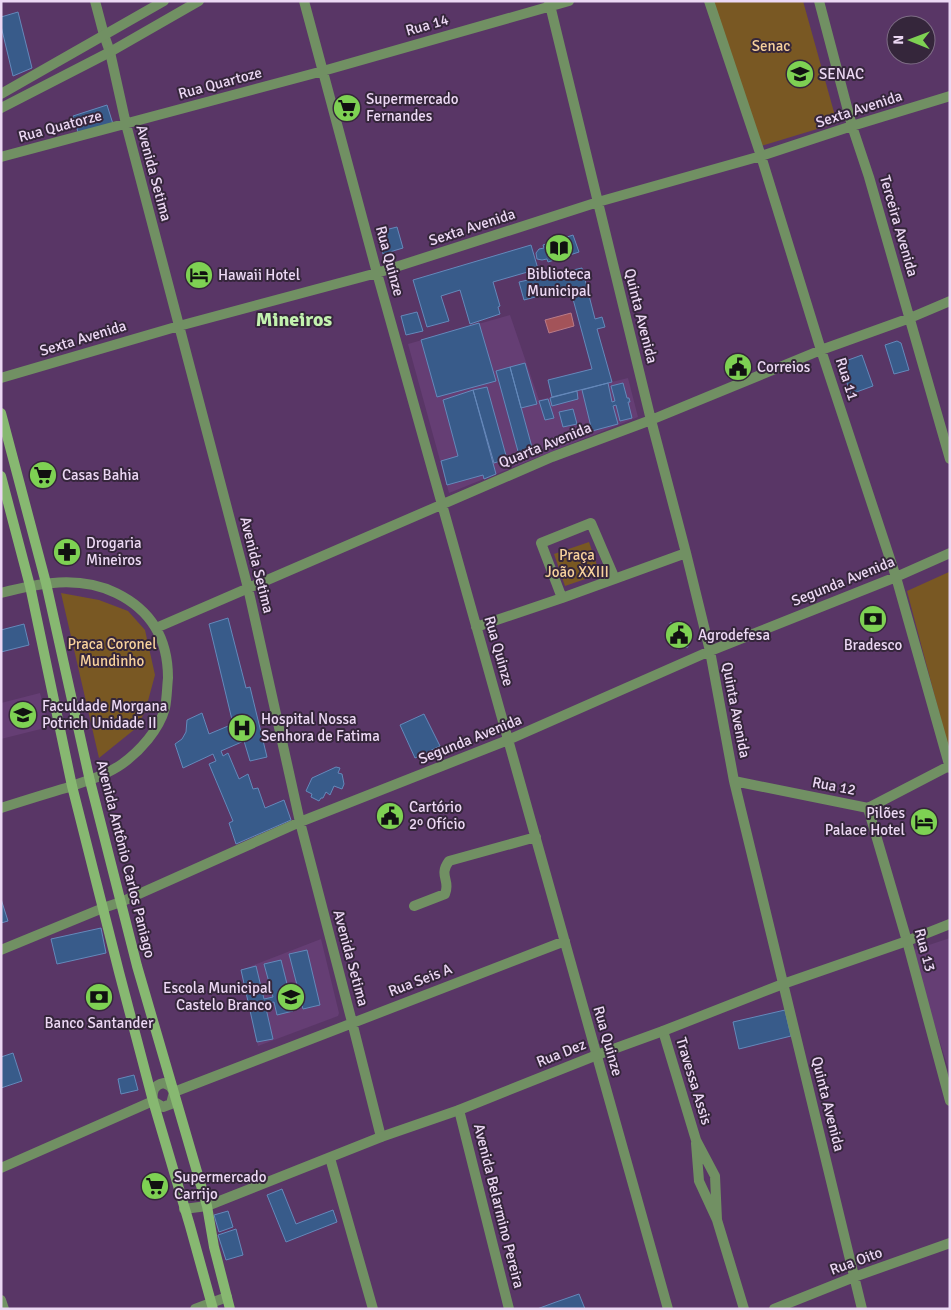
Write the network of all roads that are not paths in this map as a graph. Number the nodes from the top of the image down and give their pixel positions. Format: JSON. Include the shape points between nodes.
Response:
{"nodes":[{"id":1,"x":95,"y":1,"type":"edge"},
{"id":2,"x":164,"y":1,"type":"edge"},
{"id":3,"x":199,"y":1,"type":"edge"},
{"id":4,"x":304,"y":1,"type":"edge"},
{"id":5,"x":569,"y":1,"type":"edge"},
{"id":6,"x":709,"y":1,"type":"edge"},
{"id":7,"x":819,"y":1,"type":"edge"},
{"id":8,"x":550,"y":4,"type":"edge"},
{"id":9,"x":104,"y":35,"type":"junction"},
{"id":10,"x":110,"y":52,"type":"junction"},
{"id":11,"x":323,"y":71,"type":"junction"},
{"id":12,"x":1,"y":94,"type":"edge"},
{"id":13,"x":950,"y":96,"type":"edge"},
{"id":14,"x":1,"y":108,"type":"edge"},
{"id":15,"x":126,"y":124,"type":"junction"},
{"id":16,"x":852,"y":126,"type":"junction"},
{"id":17,"x":761,"y":156,"type":"junction"},
{"id":18,"x":1,"y":157,"type":"edge"},
{"id":19,"x":598,"y":202,"type":"junction"},
{"id":20,"x":377,"y":273,"type":"junction"},
{"id":21,"x":950,"y":301,"type":"edge"},
{"id":22,"x":910,"y":318,"type":"junction"},
{"id":23,"x":179,"y":326,"type":"junction"},
{"id":24,"x":822,"y":350,"type":"junction"},
{"id":25,"x":1,"y":378,"type":"edge"},
{"id":26,"x":1,"y":414,"type":"edge"},
{"id":27,"x":651,"y":420,"type":"junction"},
{"id":28,"x":6,"y":455,"type":"edge"},
{"id":29,"x":950,"y":459,"type":"edge"},
{"id":30,"x":1,"y":476,"type":"edge"},
{"id":31,"x":442,"y":505,"type":"junction"},
{"id":32,"x":686,"y":553,"type":"junction"},
{"id":33,"x":950,"y":553,"type":"edge"},
{"id":34,"x":896,"y":577,"type":"junction"},
{"id":35,"x":615,"y":579,"type":"junction"},
{"id":36,"x":46,"y":583,"type":"junction"},
{"id":37,"x":30,"y":586,"type":"junction"},
{"id":38,"x":248,"y":588,"type":"junction"},
{"id":39,"x":1,"y":593,"type":"edge"},
{"id":40,"x":562,"y":598,"type":"junction"},
{"id":41,"x":476,"y":627,"type":"junction"},
{"id":42,"x":156,"y":628,"type":"junction"},
{"id":43,"x":710,"y":651,"type":"junction"},
{"id":44,"x":508,"y":740,"type":"junction"},
{"id":45,"x":950,"y":767,"type":"edge"},
{"id":46,"x":90,"y":781,"type":"junction"},
{"id":47,"x":734,"y":781,"type":"junction"},
{"id":48,"x":72,"y":786,"type":"junction"},
{"id":49,"x":1,"y":808,"type":"edge"},
{"id":50,"x":868,"y":808,"type":"junction"},
{"id":51,"x":300,"y":822,"type":"junction"},
{"id":52,"x":536,"y":838,"type":"junction"},
{"id":53,"x":121,"y":902,"type":"junction"},
{"id":54,"x":414,"y":906,"type":"dead end"},
{"id":55,"x":103,"y":908,"type":"junction"},
{"id":56,"x":950,"y":924,"type":"edge"},
{"id":57,"x":565,"y":941,"type":"junction"},
{"id":58,"x":907,"y":941,"type":"junction"},
{"id":59,"x":1,"y":950,"type":"edge"},
{"id":60,"x":137,"y":966,"type":"junction"},
{"id":61,"x":119,"y":972,"type":"junction"},
{"id":62,"x":783,"y":984,"type":"junction"},
{"id":63,"x":352,"y":1022,"type":"junction"},
{"id":64,"x":663,"y":1031,"type":"junction"},
{"id":65,"x":596,"y":1054,"type":"junction"},
{"id":66,"x":174,"y":1092,"type":"junction"},
{"id":67,"x":152,"y":1101,"type":"junction"},
{"id":68,"x":950,"y":1101,"type":"edge"},
{"id":69,"x":459,"y":1110,"type":"junction"},
{"id":70,"x":381,"y":1137,"type":"junction"},
{"id":71,"x":696,"y":1140,"type":"junction"},
{"id":72,"x":330,"y":1158,"type":"junction"},
{"id":73,"x":1,"y":1168,"type":"edge"},
{"id":74,"x":207,"y":1206,"type":"junction"},
{"id":75,"x":184,"y":1209,"type":"junction"},
{"id":76,"x":717,"y":1220,"type":"junction"},
{"id":77,"x":950,"y":1243,"type":"edge"},
{"id":78,"x":854,"y":1277,"type":"junction"},
{"id":79,"x":227,"y":1297,"type":"junction"},
{"id":80,"x":1,"y":1300,"type":"edge"},
{"id":81,"x":212,"y":1306,"type":"edge"},
{"id":82,"x":4,"y":1309,"type":"edge"},
{"id":83,"x":195,"y":1309,"type":"edge"},
{"id":84,"x":230,"y":1309,"type":"edge"},
{"id":85,"x":374,"y":1309,"type":"edge"},
{"id":86,"x":509,"y":1309,"type":"edge"},
{"id":87,"x":668,"y":1309,"type":"edge"},
{"id":88,"x":744,"y":1309,"type":"edge"},
{"id":89,"x":774,"y":1309,"type":"edge"},
{"id":90,"x":862,"y":1309,"type":"edge"}],
"edges":[{"from":1,"to":9,"type":"street","name":"Avenida Setima"},
{"from":2,"to":9,"type":"street"},
{"from":3,"to":10,"type":"street"},
{"from":4,"to":11,"type":"street","name":"Rua Quinze"},
{"from":5,"to":8,"type":"street","name":"Rua 14"},
{"from":6,"to":17,"type":"street","name":"Rua 11"},
{"from":7,"to":16,"type":"street","name":"Terceira Avenida"},
{"from":8,"to":11,"type":"street","name":"Rua 14"},
{"from":8,"to":19,"type":"street","name":"Quinta Avenida"},
{"from":9,"to":10,"type":"street","name":"Avenida Setima"},
{"from":9,"to":12,"type":"street"},
{"from":10,"to":14,"type":"street"},
{"from":10,"to":15,"type":"street","name":"Avenida Setima"},
{"from":11,"to":15,"type":"street","name":"Rua Quartoze"},
{"from":11,"to":20,"type":"street","name":"Rua Quinze"},
{"from":13,"to":16,"type":"street","name":"Sexta Avenida"},
{"from":15,"to":18,"type":"street","name":"Rua Quatorze"},
{"from":15,"to":23,"type":"street","name":"Avenida Setima"},
{"from":16,"to":17,"type":"street","name":"Sexta Avenida"},
{"from":16,"to":22,"type":"street","name":"Terceira Avenida"},
{"from":17,"to":19,"type":"street","name":"Sexta Avenida"},
{"from":17,"to":24,"type":"street","name":"Rua 11"},
{"from":19,"to":20,"type":"street","name":"Sexta Avenida"},
{"from":19,"to":27,"type":"street","name":"Quinta Avenida"},
{"from":20,"to":23,"type":"street","name":"Sexta Avenida"},
{"from":20,"to":31,"type":"street","name":"Rua Quinze"},
{"from":21,"to":22,"type":"street","name":"Quarta Avenida"},
{"from":22,"to":24,"type":"street","name":"Quarta Avenida"},
{"from":22,"to":29,"type":"street","name":"Terceira Avenida"},
{"from":23,"to":25,"type":"street","name":"Sexta Avenida"},
{"from":23,"to":38,"type":"street","name":"Avenida Setima"},
{"from":24,"to":27,"type":"street","name":"Quarta Avenida"},
{"from":24,"to":34,"type":"street","name":"Rua 11"},
{"from":26,"to":28,"type":"main road","name":"Avenida Antônio Carlos Paniago"},
{"from":27,"to":31,"type":"street","name":"Quarta Avenida","via":[[552,457]]},
{"from":27,"to":32,"type":"street","name":"Quinta Avenida"},
{"from":28,"to":36,"type":"main road","name":"Avenida Antônio Carlos Paniago"},
{"from":30,"to":37,"type":"main road"},
{"from":31,"to":38,"type":"street","name":"Quarta Avenida"},
{"from":31,"to":41,"type":"street","name":"Rua Quinze"},
{"from":32,"to":35,"type":"street"},
{"from":32,"to":43,"type":"street","name":"Quinta Avenida"},
{"from":33,"to":34,"type":"street","name":"Segunda Avenida"},
{"from":34,"to":43,"type":"street","name":"Segunda Avenida"},
{"from":34,"to":45,"type":"street","name":"Rua 11"},
{"from":35,"to":40,"type":"street"},
{"from":35,"to":40,"type":"street","via":[[591,523],[541,543]]},
{"from":36,"to":37,"type":"street"},
{"from":36,"to":42,"type":"street","via":[[81,583],[115,592],[143,611]]},
{"from":36,"to":46,"type":"main road","name":"Avenida Antônio Carlos Paniago"},
{"from":37,"to":39,"type":"street"},
{"from":37,"to":48,"type":"main road"},
{"from":38,"to":42,"type":"street","name":"Quarta Avenida"},
{"from":38,"to":51,"type":"street","name":"Avenida Setima"},
{"from":40,"to":41,"type":"street"},
{"from":41,"to":44,"type":"street","name":"Rua Quinze"},
{"from":42,"to":46,"type":"street","via":[[164,645],[168,688],[155,730],[121,764]]},
{"from":43,"to":44,"type":"street","name":"Segunda Avenida"},
{"from":43,"to":47,"type":"street","name":"Quinta Avenida"},
{"from":44,"to":51,"type":"street","name":"Segunda Avenida"},
{"from":44,"to":52,"type":"street","name":"Rua Quinze"},
{"from":45,"to":50,"type":"street","name":"Rua 12"},
{"from":46,"to":48,"type":"street"},
{"from":46,"to":53,"type":"main road","name":"Avenida Antônio Carlos Paniago"},
{"from":47,"to":50,"type":"street","name":"Rua 12"},
{"from":47,"to":62,"type":"street","name":"Quinta Avenida"},
{"from":48,"to":49,"type":"street"},
{"from":48,"to":55,"type":"main road"},
{"from":50,"to":58,"type":"street","name":"Rua 13"},
{"from":51,"to":53,"type":"street","name":"Segunda Avenida"},
{"from":51,"to":63,"type":"street","name":"Avenida Setima"},
{"from":52,"to":54,"type":"street","via":[[449,861],[444,872],[448,888],[445,894]]},
{"from":52,"to":57,"type":"street","name":"Rua Quinze"},
{"from":53,"to":55,"type":"street","name":"Segunda Avenida"},
{"from":53,"to":60,"type":"main road","name":"Avenida Antônio Carlos Paniago"},
{"from":55,"to":59,"type":"street","name":"Segunda Avenida"},
{"from":55,"to":61,"type":"main road"},
{"from":56,"to":58,"type":"street","name":"Rua Dez"},
{"from":57,"to":63,"type":"street","name":"Rua Seis A"},
{"from":57,"to":65,"type":"street","name":"Rua Quinze"},
{"from":58,"to":62,"type":"street","name":"Rua Dez"},
{"from":58,"to":68,"type":"street","name":"Rua 13"},
{"from":60,"to":61,"type":"main road"},
{"from":60,"to":66,"type":"main road","name":"Avenida Antônio Carlos Paniago"},
{"from":61,"to":67,"type":"main road"},
{"from":62,"to":64,"type":"street","name":"Rua Dez"},
{"from":62,"to":78,"type":"street","name":"Quinta Avenida"},
{"from":63,"to":66,"type":"street","name":"Rua Seis A"},
{"from":63,"to":70,"type":"street","name":"Avenida Setima"},
{"from":64,"to":65,"type":"street","name":"Rua Dez"},
{"from":64,"to":71,"type":"street","name":"Travessa Assis"},
{"from":65,"to":69,"type":"street","name":"Rua Dez"},
{"from":65,"to":87,"type":"street","name":"Rua Quinze"},
{"from":66,"to":67,"type":"street","via":[[171,1104],[167,1106]]},
{"from":66,"to":67,"type":"street","via":[[170,1086],[158,1084]]},
{"from":66,"to":74,"type":"main road","name":"Avenida Antônio Carlos Paniago"},
{"from":67,"to":73,"type":"street"},
{"from":67,"to":75,"type":"main road"},
{"from":69,"to":70,"type":"street","name":"Rua Dez"},
{"from":69,"to":86,"type":"street","name":"Avenida Belarmino Pereira"},
{"from":70,"to":72,"type":"street","name":"Rua Dez"},
{"from":71,"to":76,"type":"street","name":"Travessa Assis","via":[[699,1181]]},
{"from":71,"to":76,"type":"street","name":"Travessa Assis","via":[[715,1176]]},
{"from":72,"to":74,"type":"street","name":"Rua Dez"},
{"from":72,"to":85,"type":"street"},
{"from":74,"to":75,"type":"street","name":"Rua Dez"},
{"from":74,"to":79,"type":"main road","name":"Avenida Antônio Carlos Paniago"},
{"from":75,"to":81,"type":"main road"},
{"from":76,"to":88,"type":"street","name":"Travessa Assis"},
{"from":77,"to":78,"type":"street","name":"Rua Oito"},
{"from":78,"to":89,"type":"street","name":"Rua Oito"},
{"from":78,"to":90,"type":"street","name":"Quinta Avenida"},
{"from":79,"to":81,"type":"street"},
{"from":79,"to":84,"type":"main road","name":"Avenida Antônio Carlos Paniago"},
{"from":80,"to":82,"type":"street"},
{"from":81,"to":83,"type":"street"}]}
